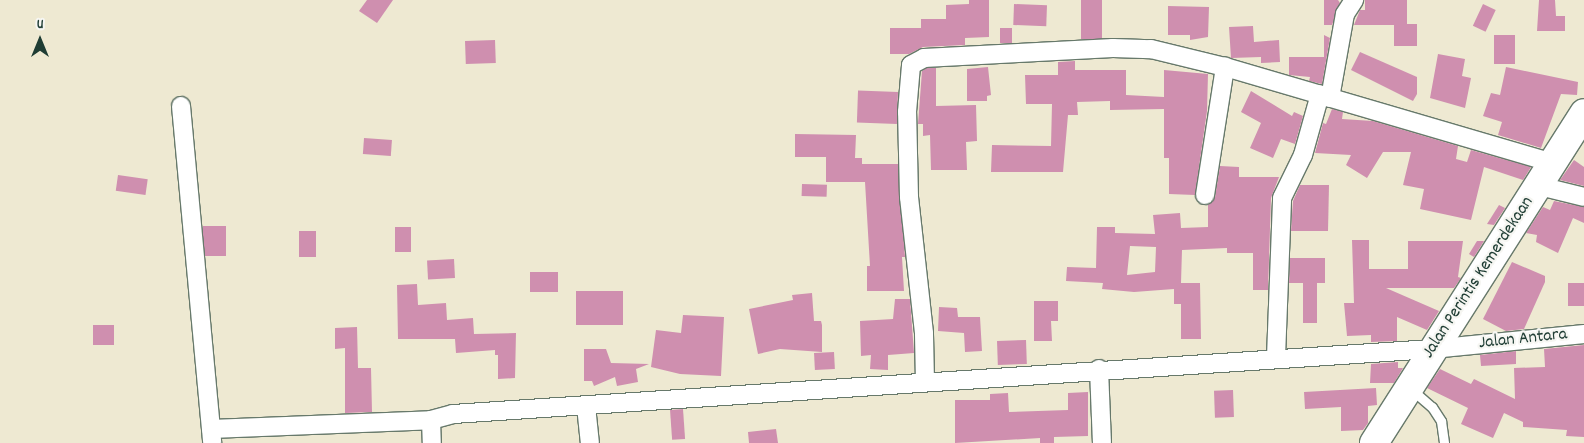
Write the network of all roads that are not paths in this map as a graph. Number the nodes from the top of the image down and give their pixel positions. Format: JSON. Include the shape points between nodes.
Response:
{"nodes":[{"id":1,"x":1354,"y":0,"type":"edge"},
{"id":2,"x":1225,"y":67,"type":"junction"},
{"id":3,"x":1325,"y":96,"type":"junction"},
{"id":4,"x":181,"y":106,"type":"dead end"},
{"id":5,"x":1584,"y":113,"type":"edge"},
{"id":6,"x":1554,"y":163,"type":"junction"},
{"id":7,"x":1539,"y":186,"type":"junction"},
{"id":8,"x":1204,"y":195,"type":"dead end"},
{"id":9,"x":1584,"y":198,"type":"edge"},
{"id":10,"x":1584,"y":334,"type":"edge"},
{"id":11,"x":1432,"y":349,"type":"junction"},
{"id":12,"x":1276,"y":357,"type":"junction"},
{"id":13,"x":1099,"y":370,"type":"junction"},
{"id":14,"x":924,"y":382,"type":"junction"},
{"id":15,"x":1409,"y":387,"type":"junction"},
{"id":16,"x":586,"y":406,"type":"junction"},
{"id":17,"x":431,"y":420,"type":"junction"},
{"id":18,"x":211,"y":436,"type":"edge"},
{"id":19,"x":432,"y":443,"type":"edge"},
{"id":20,"x":590,"y":443,"type":"edge"},
{"id":21,"x":1102,"y":443,"type":"edge"},
{"id":22,"x":1374,"y":443,"type":"edge"},
{"id":23,"x":1444,"y":443,"type":"edge"}],
"edges":[{"from":1,"to":3,"type":"street","via":[[1345,14]]},
{"from":2,"to":3,"type":"street"},
{"from":2,"to":8,"type":"street"},
{"from":2,"to":14,"type":"street","via":[[1134,48],[924,58],[911,65],[907,112],[909,197],[924,333]]},
{"from":3,"to":6,"type":"street"},
{"from":3,"to":12,"type":"street","via":[[1303,155],[1282,198]]},
{"from":4,"to":18,"type":"street"},
{"from":5,"to":6,"type":"main road","name":"Jalan Perintis Kemerdekaan"},
{"from":6,"to":7,"type":"main road","name":"Jalan Perintis Kemerdekaan"},
{"from":7,"to":9,"type":"street"},
{"from":7,"to":11,"type":"main road","name":"Jalan Perintis Kemerdekaan"},
{"from":10,"to":11,"type":"street","name":"Jalan Antara"},
{"from":11,"to":12,"type":"street","name":"Jalan Antara"},
{"from":11,"to":15,"type":"main road","name":"Jalan Perintis Kemerdekaan"},
{"from":12,"to":13,"type":"street","name":"Jalan Antara"},
{"from":13,"to":14,"type":"street","name":"Jalan Antara"},
{"from":13,"to":21,"type":"street"},
{"from":14,"to":16,"type":"street","name":"Jalan Antara"},
{"from":15,"to":22,"type":"main road","name":"Jalan Perintis Kemerdekaan"},
{"from":15,"to":23,"type":"lane","via":[[1432,407],[1441,421]]},
{"from":16,"to":17,"type":"street","name":"Jalan Antara","via":[[453,414]]},
{"from":16,"to":20,"type":"street"},
{"from":17,"to":18,"type":"street","name":"Jalan Antara"},
{"from":17,"to":19,"type":"street"}]}
